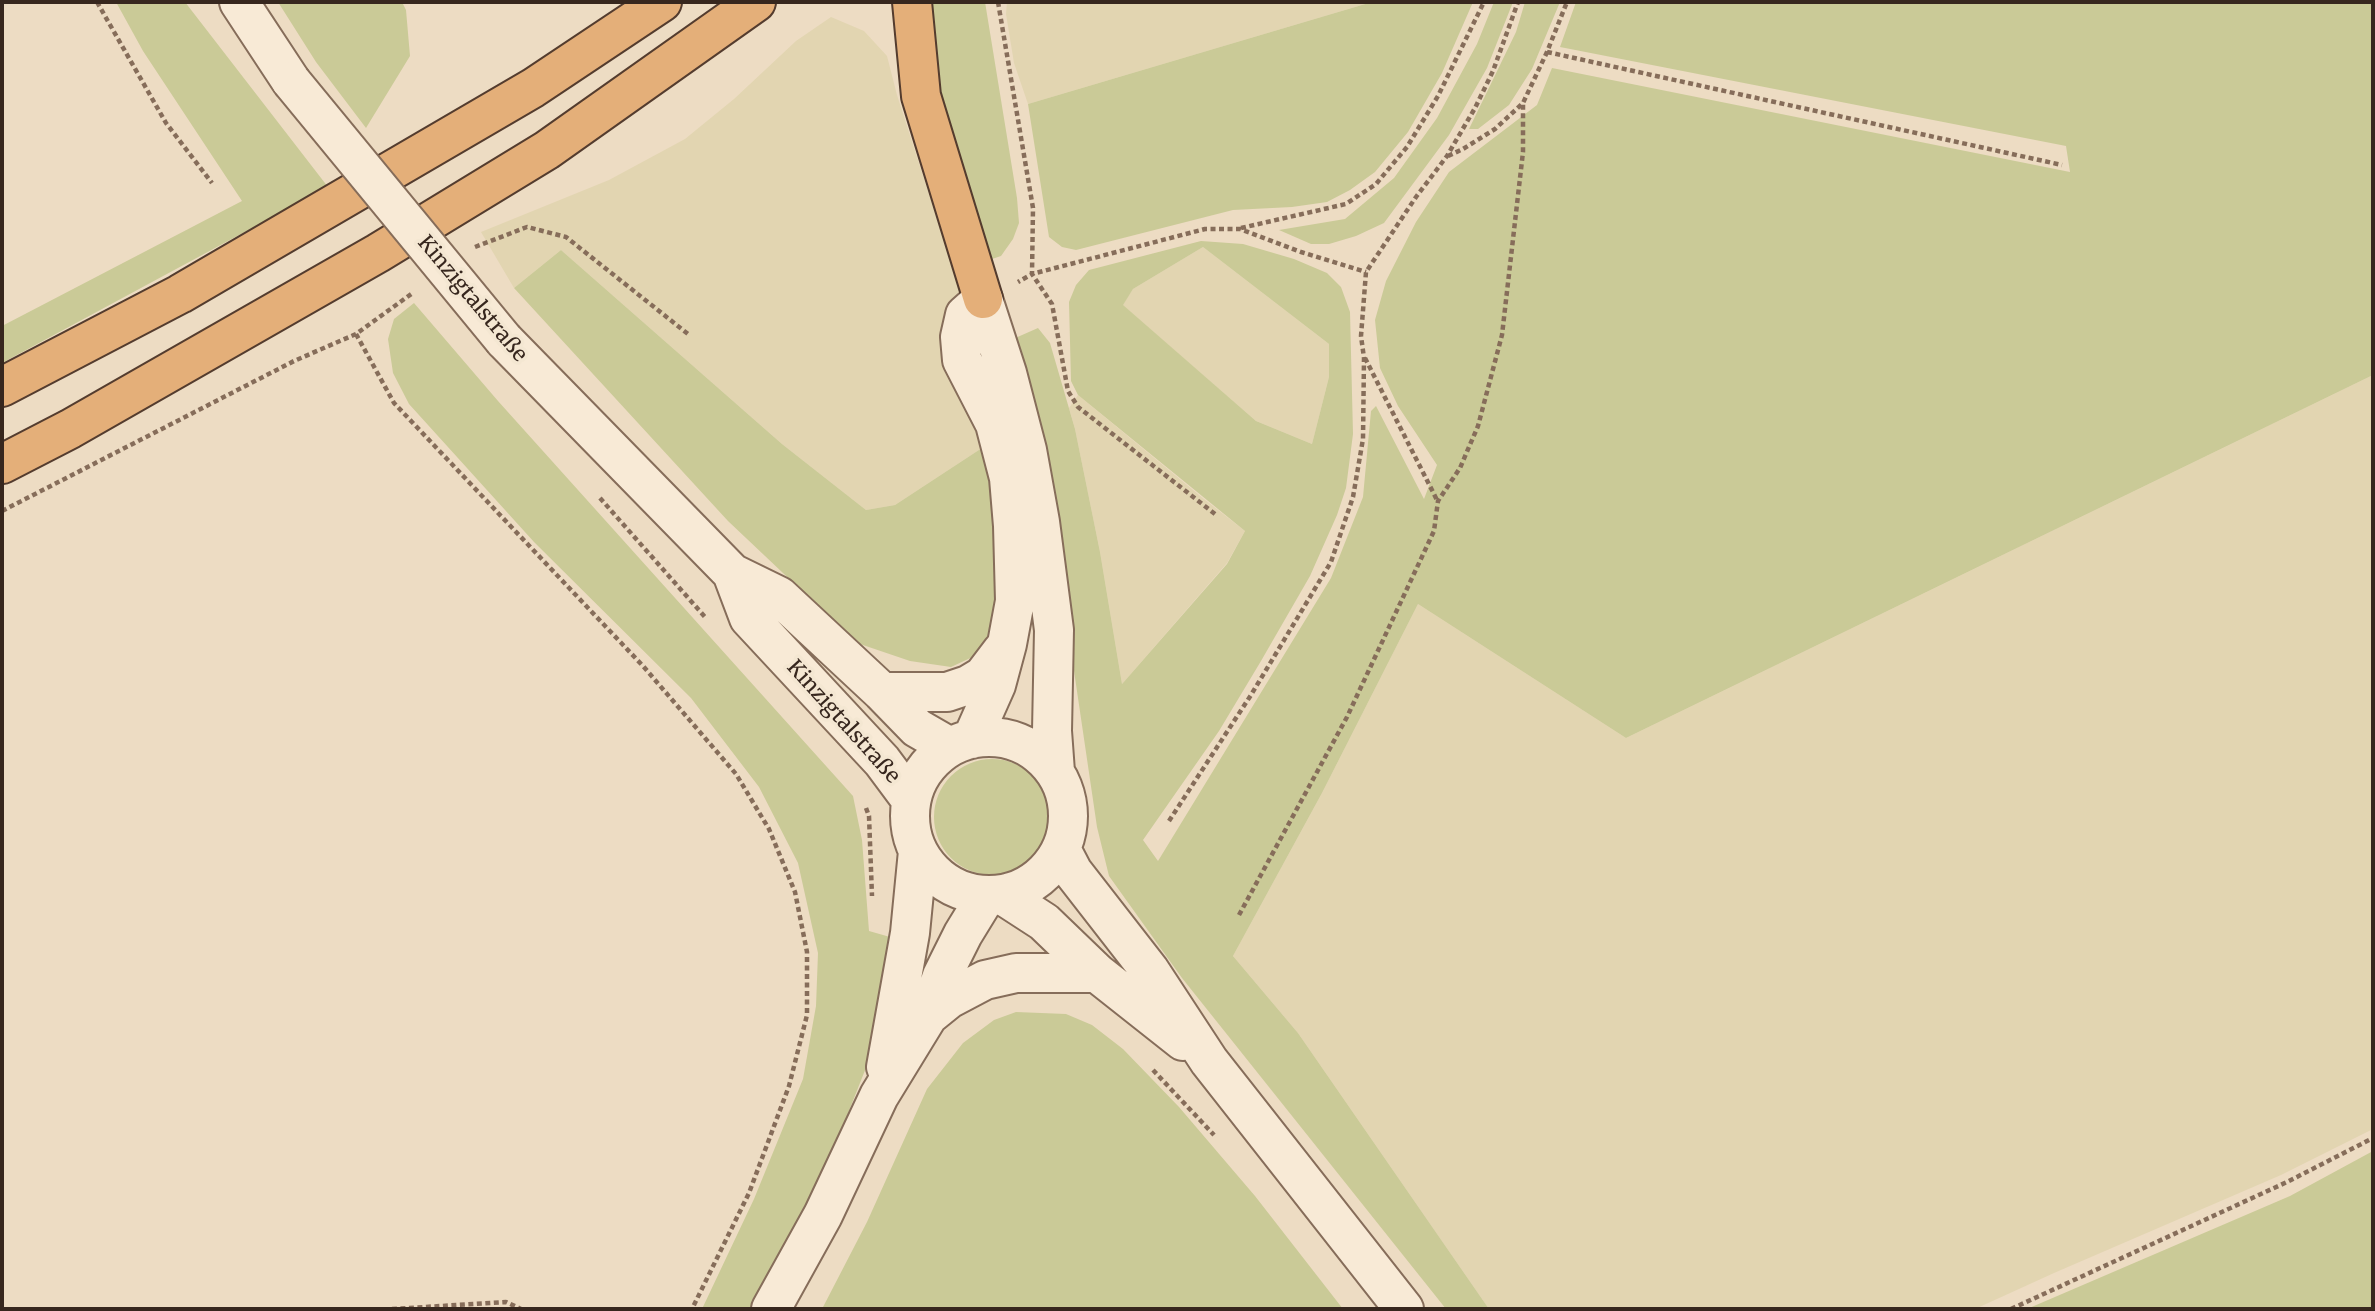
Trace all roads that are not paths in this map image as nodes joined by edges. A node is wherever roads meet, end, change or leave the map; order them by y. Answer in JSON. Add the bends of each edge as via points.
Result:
{"nodes":[{"id":1,"x":239,"y":2,"type":"edge"},
{"id":2,"x":662,"y":2,"type":"edge"},
{"id":3,"x":756,"y":2,"type":"edge"},
{"id":4,"x":912,"y":2,"type":"edge"},
{"id":5,"x":983,"y":299,"type":"junction"},
{"id":6,"x":2,"y":387,"type":"edge"},
{"id":7,"x":2,"y":464,"type":"edge"},
{"id":8,"x":732,"y":573,"type":"junction"},
{"id":9,"x":1007,"y":644,"type":"junction"},
{"id":10,"x":882,"y":692,"type":"junction"},
{"id":11,"x":961,"y":743,"type":"junction"},
{"id":12,"x":1055,"y":772,"type":"junction"},
{"id":13,"x":911,"y":800,"type":"junction"},
{"id":14,"x":1061,"y":849,"type":"junction"},
{"id":15,"x":918,"y":851,"type":"junction"},
{"id":16,"x":1000,"y":894,"type":"junction"},
{"id":17,"x":1097,"y":973,"type":"junction"},
{"id":18,"x":928,"y":1016,"type":"junction"},
{"id":19,"x":1209,"y":1061,"type":"junction"},
{"id":20,"x":879,"y":1096,"type":"junction"},
{"id":21,"x":771,"y":1309,"type":"edge"},
{"id":22,"x":1404,"y":1309,"type":"edge"}],
"edges":[{"from":1,"to":8,"type":"street","name":"Kinzigtalstraße","bridge":true,"via":[[291,81],[504,340]]},
{"from":2,"to":6,"type":"highway","via":[[474,123],[180,294]]},
{"from":3,"to":7,"type":"highway","via":[[547,150],[366,260]]},
{"from":4,"to":5,"type":"highway","via":[[921,96]]},
{"from":5,"to":9,"type":"street","via":[[965,315],[961,360],[995,424],[1009,478],[1015,601]]},
{"from":5,"to":12,"type":"street","via":[[1024,437],[1040,522],[1054,630]]},
{"from":8,"to":10,"type":"street","name":"Kinzigtalstraße","via":[[779,596]]},
{"from":8,"to":13,"type":"street","name":"Kinzigtalstraße","via":[[749,618],[882,761]]},
{"from":9,"to":10,"type":"street","via":[[983,676],[968,685],[947,692]]},
{"from":9,"to":11,"type":"street","via":[[996,685]]},
{"from":10,"to":11,"type":"street","name":"Kinzigtalstraße","via":[[917,728]]},
{"from":11,"to":12,"type":"street","via":[[996,737],[1019,742]]},
{"from":11,"to":13,"type":"street","via":[[932,761]]},
{"from":12,"to":14,"type":"street","via":[[1068,810]]},
{"from":13,"to":15,"type":"street","via":[[909,817]]},
{"from":14,"to":16,"type":"street","via":[[1049,869],[1031,883]]},
{"from":14,"to":19,"type":"street"},
{"from":15,"to":16,"type":"street","via":[[947,884],[968,893]]},
{"from":15,"to":20,"type":"street","via":[[910,933]]},
{"from":16,"to":17,"type":"street","via":[[1044,922]]},
{"from":16,"to":18,"type":"street","via":[[982,903],[963,934]]},
{"from":17,"to":18,"type":"street","via":[[1016,973],[985,980],[948,999]]},
{"from":17,"to":19,"type":"street"},
{"from":18,"to":20,"type":"street"},
{"from":19,"to":22,"type":"street"},
{"from":20,"to":21,"type":"street"}]}
